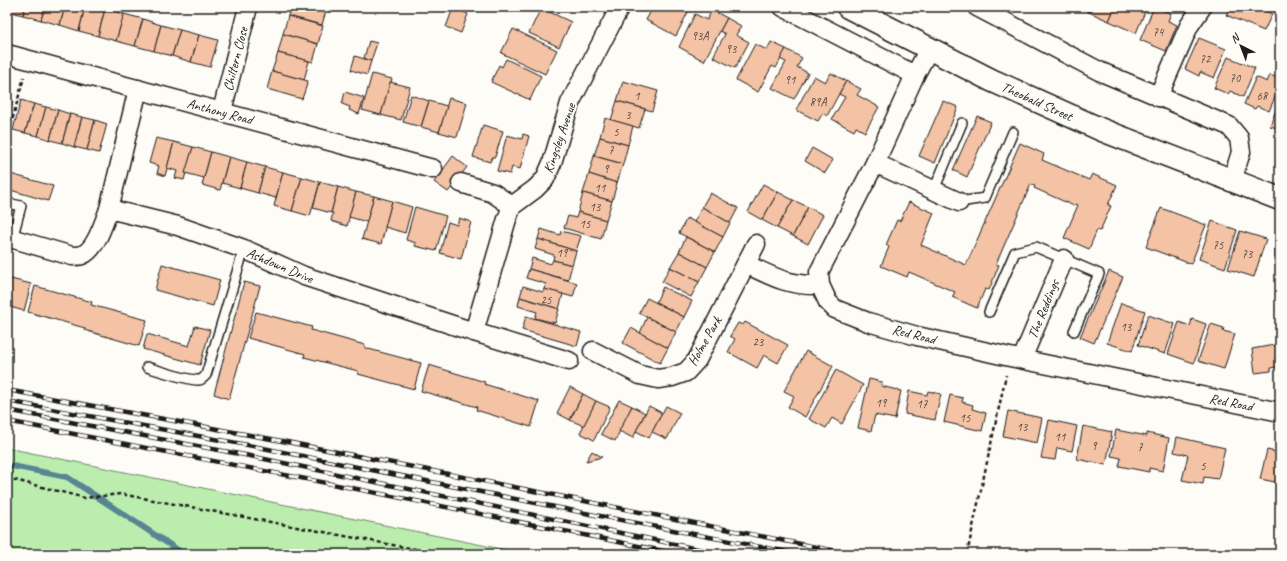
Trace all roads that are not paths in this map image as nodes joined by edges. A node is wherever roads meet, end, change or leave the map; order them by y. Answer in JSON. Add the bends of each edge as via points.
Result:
{"nodes":[{"id":1,"x":248,"y":7,"type":"edge"},
{"id":2,"x":620,"y":7,"type":"edge"},
{"id":3,"x":783,"y":7,"type":"edge"},
{"id":4,"x":848,"y":7,"type":"edge"},
{"id":5,"x":977,"y":7,"type":"edge"},
{"id":6,"x":1202,"y":7,"type":"edge"},
{"id":7,"x":929,"y":49,"type":"junction"},
{"id":8,"x":7,"y":54,"type":"edge"},
{"id":9,"x":915,"y":75,"type":"junction"},
{"id":10,"x":138,"y":89,"type":"junction"},
{"id":11,"x":1158,"y":97,"type":"junction"},
{"id":12,"x":222,"y":111,"type":"junction"},
{"id":13,"x":962,"y":123,"type":"dead end"},
{"id":14,"x":1014,"y":132,"type":"dead end"},
{"id":15,"x":875,"y":163,"type":"junction"},
{"id":16,"x":433,"y":170,"type":"dead end"},
{"id":17,"x":1232,"y":181,"type":"junction"},
{"id":18,"x":461,"y":182,"type":"dead end"},
{"id":19,"x":934,"y":190,"type":"junction"},
{"id":20,"x":1280,"y":199,"type":"edge"},
{"id":21,"x":959,"y":202,"type":"joint"},
{"id":22,"x":7,"y":203,"type":"edge"},
{"id":23,"x":512,"y":206,"type":"junction"},
{"id":24,"x":109,"y":209,"type":"junction"},
{"id":25,"x":10,"y":238,"type":"edge"},
{"id":26,"x":756,"y":244,"type":"dead end"},
{"id":27,"x":244,"y":249,"type":"junction"},
{"id":28,"x":1064,"y":259,"type":"junction"},
{"id":29,"x":746,"y":264,"type":"junction"},
{"id":30,"x":820,"y":286,"type":"junction"},
{"id":31,"x":989,"y":312,"type":"dead end"},
{"id":32,"x":1074,"y":331,"type":"dead end"},
{"id":33,"x":474,"y":332,"type":"junction"},
{"id":34,"x":593,"y":351,"type":"dead end"},
{"id":35,"x":1022,"y":359,"type":"junction"},
{"id":36,"x":569,"y":361,"type":"dead end"},
{"id":37,"x":147,"y":367,"type":"dead end"},
{"id":38,"x":1280,"y":412,"type":"edge"}],
"edges":[{"from":1,"to":12,"type":"street","name":"Chiltern Close"},
{"from":2,"to":23,"type":"street","name":"Kingsley Avenue","via":[[570,103],[545,179]]},
{"from":3,"to":9,"type":"street"},
{"from":4,"to":7,"type":"street","name":"Theobald Street"},
{"from":5,"to":11,"type":"street","via":[[1099,70]]},
{"from":6,"to":11,"type":"street","via":[[1189,26]]},
{"from":7,"to":9,"type":"street"},
{"from":7,"to":17,"type":"street","name":"Theobald Street","via":[[1102,130]]},
{"from":8,"to":10,"type":"street","name":"Anthony Road"},
{"from":9,"to":15,"type":"street"},
{"from":10,"to":12,"type":"street","name":"Anthony Road"},
{"from":10,"to":24,"type":"street"},
{"from":11,"to":17,"type":"street","via":[[1229,126],[1239,138],[1241,152]]},
{"from":12,"to":16,"type":"street","name":"Anthony Road"},
{"from":13,"to":19,"type":"lane"},
{"from":14,"to":21,"type":"lane","via":[[985,198]]},
{"from":15,"to":19,"type":"street"},
{"from":15,"to":30,"type":"street","via":[[822,264],[819,272]]},
{"from":17,"to":20,"type":"street","name":"Theobald Street"},
{"from":18,"to":23,"type":"street","via":[[493,193]]},
{"from":19,"to":21,"type":"street"},
{"from":22,"to":25,"type":"lane","via":[[21,206]]},
{"from":23,"to":33,"type":"street"},
{"from":24,"to":25,"type":"street","via":[[92,247],[82,255],[72,256]]},
{"from":24,"to":27,"type":"street","name":"Ashdown Drive","via":[[178,226]]},
{"from":26,"to":29,"type":"street","name":"Holme Park"},
{"from":27,"to":33,"type":"street","name":"Ashdown Drive","via":[[304,276]]},
{"from":27,"to":37,"type":"lane","via":[[204,378],[190,379]]},
{"from":28,"to":31,"type":"lane","via":[[1036,246],[1015,252]]},
{"from":28,"to":32,"type":"lane","via":[[1099,274]]},
{"from":28,"to":35,"type":"street","name":"The Reddings"},
{"from":29,"to":30,"type":"street","via":[[790,283]]},
{"from":29,"to":34,"type":"street","name":"Holme Park","via":[[697,360],[686,372],[658,379],[640,375]]},
{"from":30,"to":35,"type":"street","name":"Red Road","via":[[828,302],[835,309],[868,322],[917,336]]},
{"from":33,"to":36,"type":"street","name":"Ashdown Drive"},
{"from":35,"to":38,"type":"street","name":"Red Road"}]}
